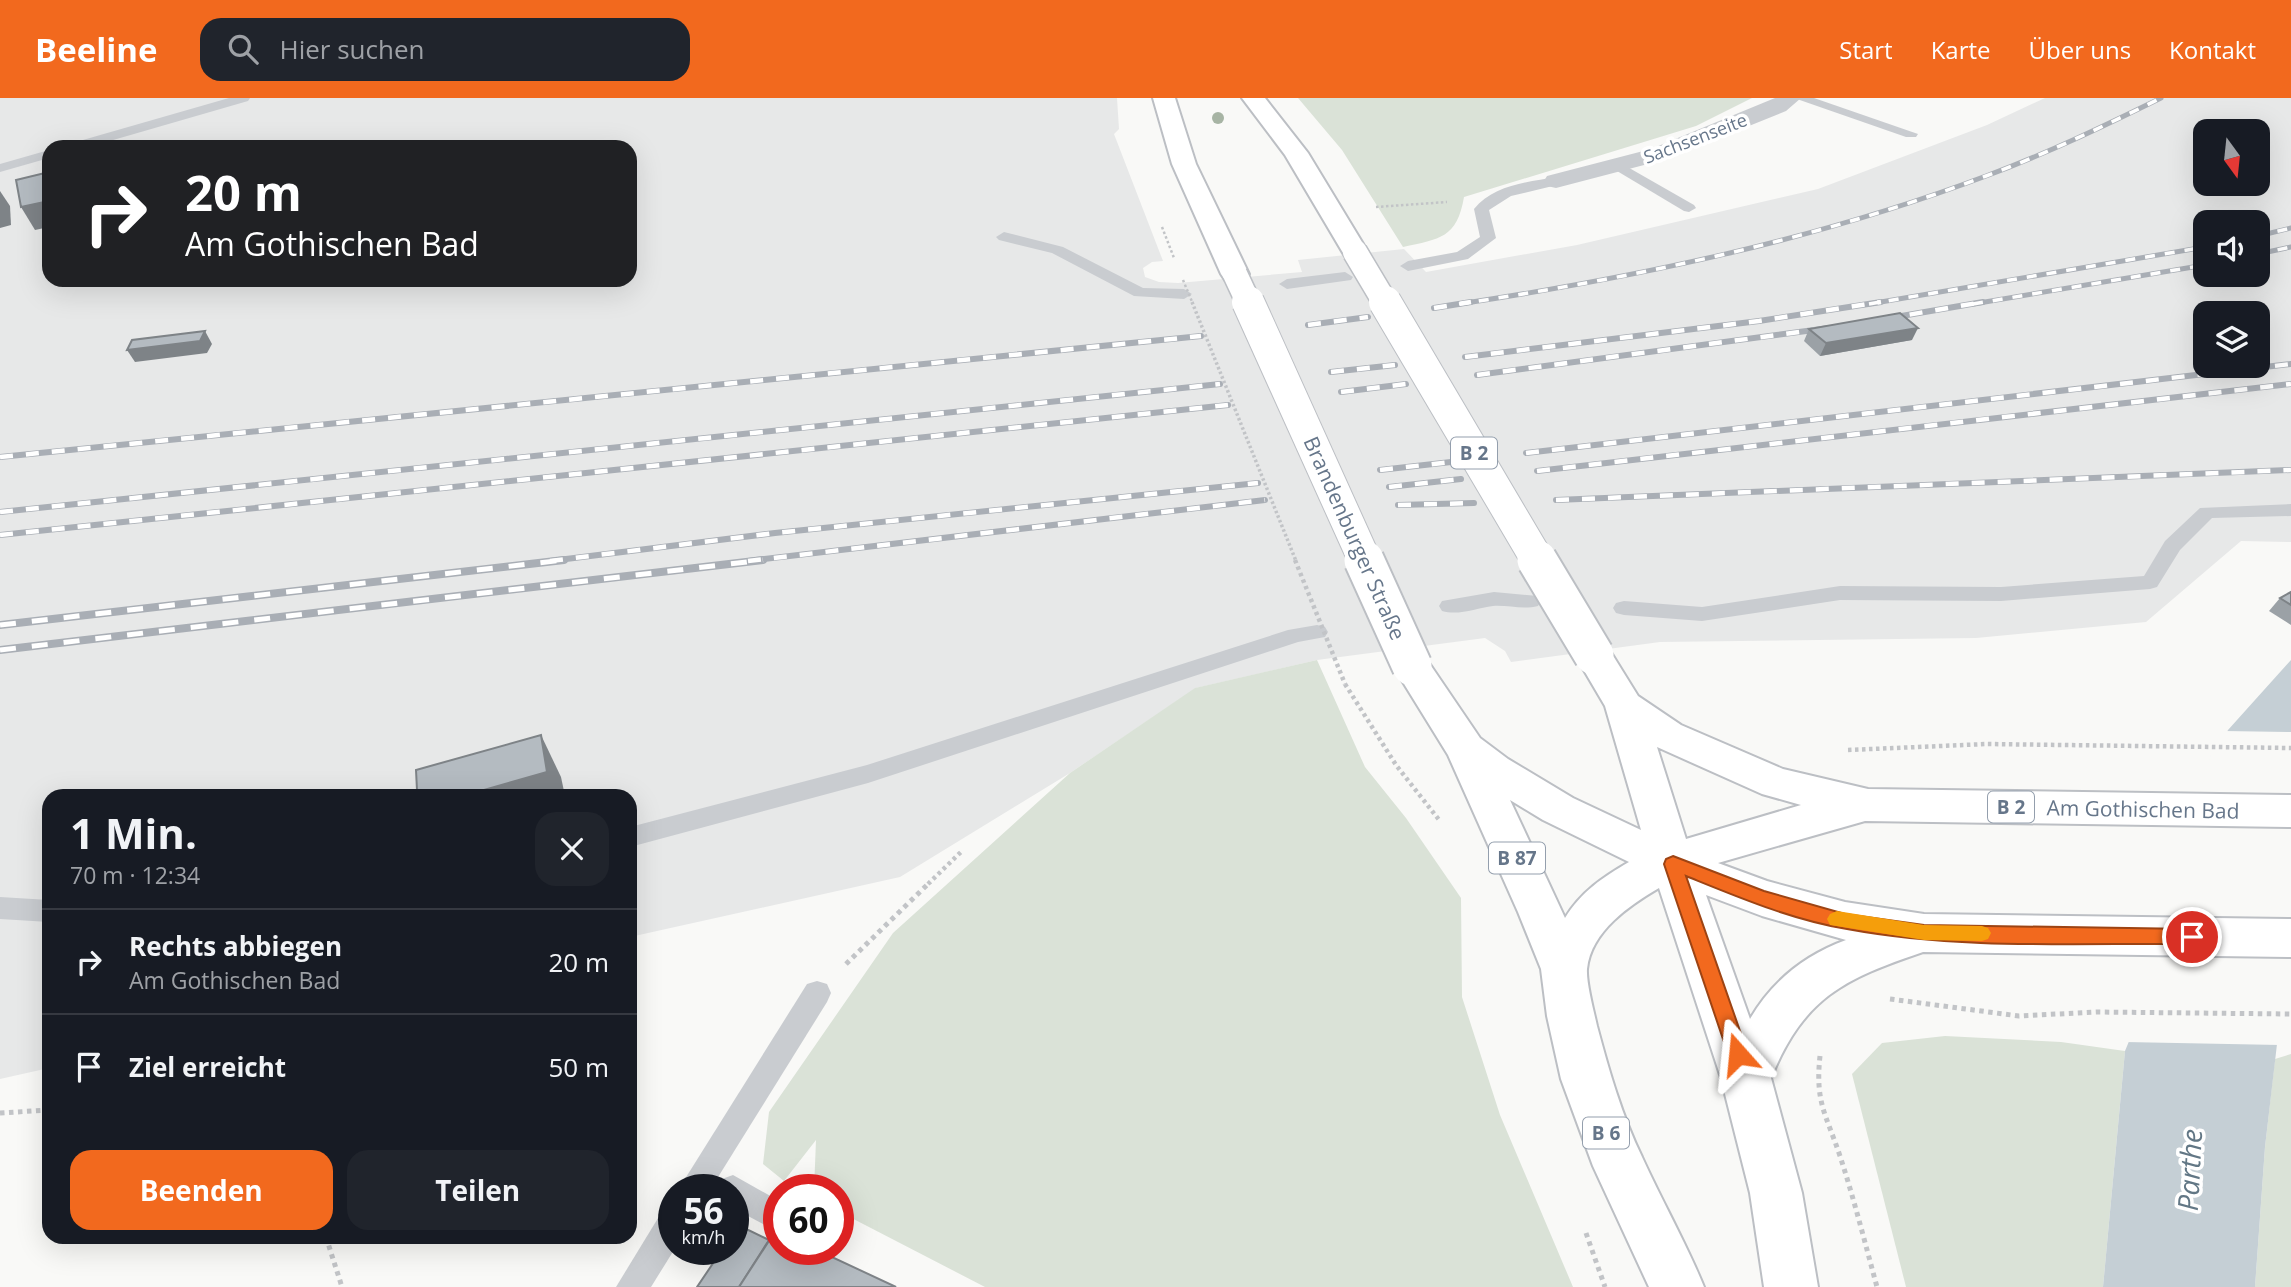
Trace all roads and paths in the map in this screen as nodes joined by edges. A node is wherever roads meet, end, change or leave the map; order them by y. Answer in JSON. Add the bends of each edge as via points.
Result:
{"nodes":[{"id":1,"x":243,"y":98,"type":"edge"},
{"id":2,"x":1164,"y":98,"type":"edge"},
{"id":3,"x":1253,"y":98,"type":"edge"},
{"id":4,"x":1790,"y":98,"type":"edge"},
{"id":5,"x":1801,"y":98,"type":"edge"},
{"id":6,"x":1911,"y":134,"type":"dead end"},
{"id":7,"x":98,"y":140,"type":"edge"},
{"id":8,"x":42,"y":156,"type":"edge"},
{"id":9,"x":1617,"y":165,"type":"junction"},
{"id":10,"x":0,"y":169,"type":"edge"},
{"id":11,"x":1556,"y":181,"type":"joint"},
{"id":12,"x":1451,"y":202,"type":"dead end"},
{"id":13,"x":1375,"y":207,"type":"dead end"},
{"id":14,"x":1689,"y":208,"type":"dead end"},
{"id":15,"x":1004,"y":237,"type":"dead end"},
{"id":16,"x":1350,"y":264,"type":"junction"},
{"id":17,"x":1408,"y":266,"type":"dead end"},
{"id":18,"x":1287,"y":284,"type":"dead end"},
{"id":19,"x":1184,"y":287,"type":"joint"},
{"id":20,"x":2291,"y":510,"type":"edge"},
{"id":21,"x":1530,"y":601,"type":"dead end"},
{"id":22,"x":1450,"y":606,"type":"dead end"},
{"id":23,"x":1624,"y":608,"type":"dead end"},
{"id":24,"x":1317,"y":632,"type":"dead end"},
{"id":25,"x":1624,"y":706,"type":"junction"},
{"id":26,"x":1925,"y":745,"type":"dead end"},
{"id":27,"x":2291,"y":748,"type":"edge"},
{"id":28,"x":1466,"y":749,"type":"junction"},
{"id":29,"x":1868,"y":805,"type":"junction"},
{"id":30,"x":2291,"y":811,"type":"edge"},
{"id":31,"x":1441,"y":822,"type":"dead end"},
{"id":32,"x":637,"y":835,"type":"edge"},
{"id":33,"x":964,"y":850,"type":"dead end"},
{"id":34,"x":1673,"y":864,"type":"junction"},
{"id":35,"x":0,"y":908,"type":"edge"},
{"id":36,"x":42,"y":911,"type":"edge"},
{"id":37,"x":1924,"y":933,"type":"junction"},
{"id":38,"x":2291,"y":938,"type":"edge"},
{"id":39,"x":1564,"y":969,"type":"junction"},
{"id":40,"x":817,"y":993,"type":"joint"},
{"id":41,"x":2291,"y":1014,"type":"edge"},
{"id":42,"x":2019,"y":1016,"type":"dead end"},
{"id":43,"x":1746,"y":1078,"type":"junction"},
{"id":44,"x":42,"y":1110,"type":"edge"},
{"id":45,"x":0,"y":1113,"type":"edge"},
{"id":46,"x":1840,"y":1155,"type":"dead end"},
{"id":47,"x":703,"y":1174,"type":"edge"},
{"id":48,"x":749,"y":1200,"type":"edge"},
{"id":49,"x":762,"y":1209,"type":"dead end"},
{"id":50,"x":328,"y":1244,"type":"edge"},
{"id":51,"x":658,"y":1246,"type":"edge"},
{"id":52,"x":342,"y":1287,"type":"edge"},
{"id":53,"x":632,"y":1287,"type":"edge"},
{"id":54,"x":1677,"y":1287,"type":"edge"},
{"id":55,"x":1791,"y":1287,"type":"edge"},
{"id":56,"x":1877,"y":1287,"type":"edge"}],
"edges":[{"from":1,"to":7,"type":"lane"},
{"from":2,"to":28,"type":"main road","name":"Brandenburger Straße","bridge":true,"via":[[1184,162],[1412,666]]},
{"from":3,"to":16,"type":"main road","number":"B 2","via":[[1296,153]]},
{"from":4,"to":9,"type":"street","name":"Sachsenseite","via":[[1659,155]]},
{"from":5,"to":6,"type":"lane"},
{"from":8,"to":10,"type":"lane"},
{"from":9,"to":11,"type":"street","name":"Sachsenseite"},
{"from":9,"to":14,"type":"lane"},
{"from":11,"to":17,"type":"lane","via":[[1490,200],[1481,209],[1488,238],[1462,256]]},
{"from":12,"to":13,"type":"path"},
{"from":15,"to":19,"type":"lane","via":[[1057,250],[1140,293]]},
{"from":16,"to":18,"type":"lane"},
{"from":16,"to":25,"type":"main road","number":"B 2","bridge":true},
{"from":19,"to":31,"type":"path","bridge":true,"via":[[1345,684],[1396,765]]},
{"from":20,"to":23,"type":"lane","via":[[2207,512],[2172,546],[2150,582],[2001,594],[1840,593],[1702,614]]},
{"from":21,"to":22,"type":"lane","via":[[1494,599]]},
{"from":24,"to":32,"type":"lane","via":[[868,774]]},
{"from":25,"to":29,"type":"main road","name":"Am Gothischen Bad","number":"B 2","via":[[1667,735],[1736,767],[1776,783]]},
{"from":25,"to":34,"type":"main road"},
{"from":26,"to":27,"type":"path"},
{"from":28,"to":34,"type":"main road","via":[[1558,810]]},
{"from":28,"to":39,"type":"main road","name":"Brandenburger Straße","number":"B 87"},
{"from":29,"to":30,"type":"main road","name":"Am Gothischen Bad","number":"B 2"},
{"from":29,"to":34,"type":"main road","name":"Am Gothischen Bad","via":[[1736,839]]},
{"from":33,"to":40,"type":"path"},
{"from":34,"to":37,"type":"main road","via":[[1762,898],[1845,921]]},
{"from":34,"to":39,"type":"main road","via":[[1631,882],[1600,905],[1581,927]]},
{"from":34,"to":43,"type":"main road"},
{"from":35,"to":36,"type":"lane"},
{"from":37,"to":38,"type":"main road"},
{"from":37,"to":43,"type":"main road","via":[[1835,965],[1801,988],[1760,1040]]},
{"from":39,"to":54,"type":"main road","name":"Brandenburger Straße","number":"B 6","via":[[1586,1079],[1619,1166]]},
{"from":40,"to":47,"type":"lane"},
{"from":41,"to":42,"type":"path"},
{"from":43,"to":55,"type":"main road","via":[[1776,1193]]},
{"from":44,"to":45,"type":"path"},
{"from":46,"to":56,"type":"path"},
{"from":48,"to":49,"type":"lane"},
{"from":50,"to":52,"type":"path"},
{"from":51,"to":53,"type":"lane"}]}
